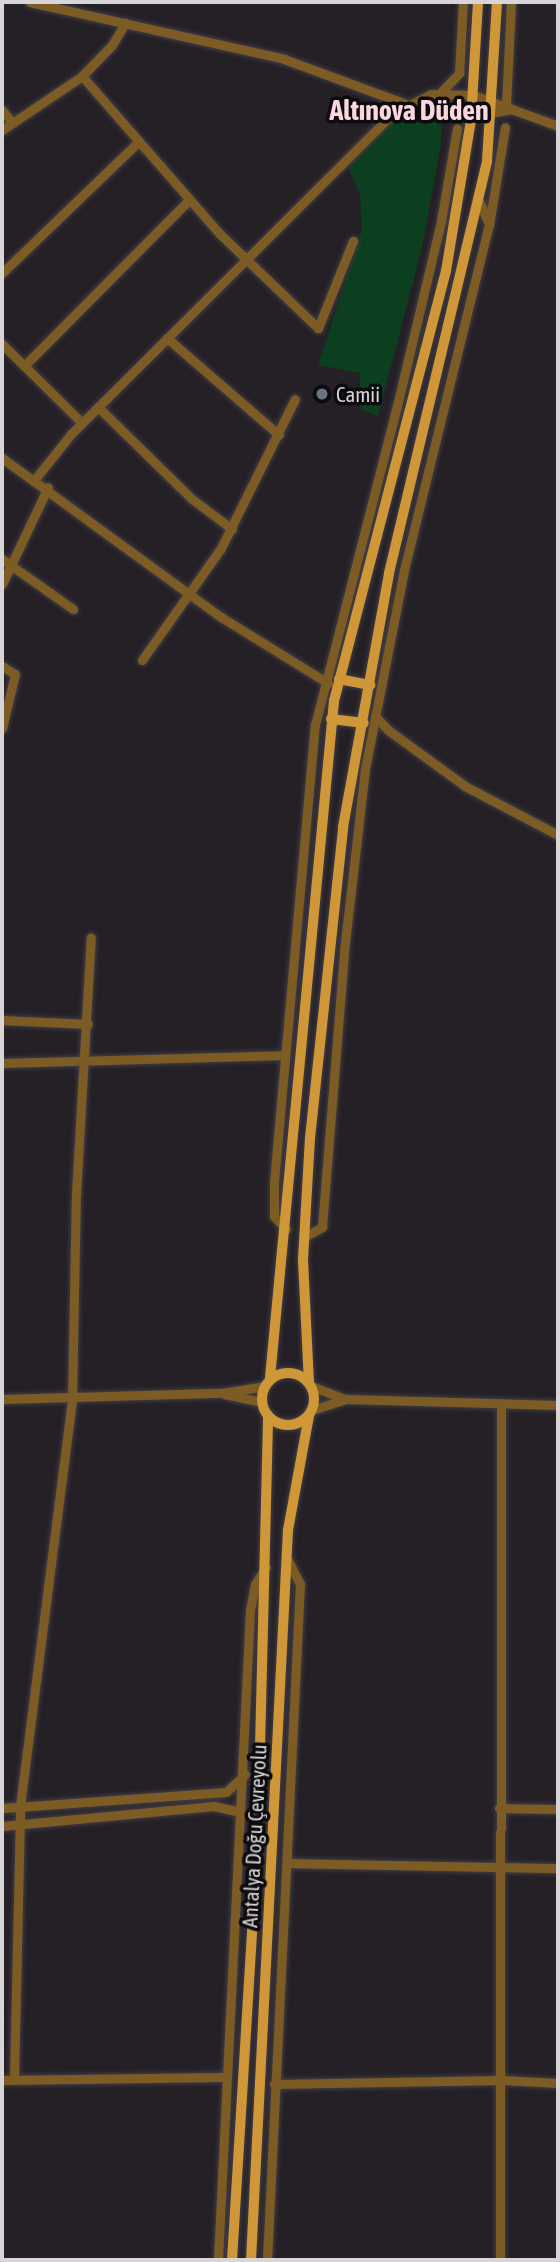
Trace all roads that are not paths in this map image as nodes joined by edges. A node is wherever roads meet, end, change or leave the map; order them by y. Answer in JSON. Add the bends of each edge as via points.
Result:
{"nodes":[{"id":1,"x":30,"y":2,"type":"edge"},
{"id":2,"x":463,"y":2,"type":"edge"},
{"id":3,"x":478,"y":2,"type":"edge"},
{"id":4,"x":497,"y":2,"type":"edge"},
{"id":5,"x":511,"y":2,"type":"edge"},
{"id":6,"x":125,"y":23,"type":"junction"},
{"id":7,"x":82,"y":76,"type":"junction"},
{"id":8,"x":440,"y":93,"type":"junction"},
{"id":9,"x":472,"y":95,"type":"junction"},
{"id":10,"x":425,"y":101,"type":"junction"},
{"id":11,"x":411,"y":106,"type":"junction"},
{"id":12,"x":490,"y":107,"type":"junction"},
{"id":13,"x":510,"y":107,"type":"junction"},
{"id":14,"x":472,"y":109,"type":"junction"},
{"id":15,"x":2,"y":110,"type":"edge"},
{"id":16,"x":11,"y":121,"type":"junction"},
{"id":17,"x":558,"y":126,"type":"edge"},
{"id":18,"x":505,"y":127,"type":"dead end"},
{"id":19,"x":457,"y":128,"type":"dead end"},
{"id":20,"x":2,"y":130,"type":"edge"},
{"id":21,"x":139,"y":141,"type":"junction"},
{"id":22,"x":189,"y":200,"type":"junction"},
{"id":23,"x":479,"y":201,"type":"junction"},
{"id":24,"x":459,"y":205,"type":"junction"},
{"id":25,"x":441,"y":221,"type":"junction"},
{"id":26,"x":489,"y":225,"type":"junction"},
{"id":27,"x":353,"y":241,"type":"dead end"},
{"id":28,"x":245,"y":260,"type":"junction"},
{"id":29,"x":2,"y":273,"type":"edge"},
{"id":30,"x":167,"y":338,"type":"junction"},
{"id":31,"x":2,"y":344,"type":"edge"},
{"id":32,"x":24,"y":366,"type":"junction"},
{"id":33,"x":295,"y":400,"type":"dead end"},
{"id":34,"x":98,"y":407,"type":"junction"},
{"id":35,"x":82,"y":423,"type":"junction"},
{"id":36,"x":279,"y":435,"type":"junction"},
{"id":37,"x":2,"y":458,"type":"edge"},
{"id":38,"x":35,"y":480,"type":"junction"},
{"id":39,"x":48,"y":487,"type":"junction"},
{"id":40,"x":232,"y":529,"type":"junction"},
{"id":41,"x":6,"y":562,"type":"edge"},
{"id":42,"x":2,"y":584,"type":"edge"},
{"id":43,"x":190,"y":593,"type":"junction"},
{"id":44,"x":73,"y":610,"type":"dead end"},
{"id":45,"x":142,"y":660,"type":"dead end"},
{"id":46,"x":2,"y":666,"type":"edge"},
{"id":47,"x":325,"y":682,"type":"junction"},
{"id":48,"x":338,"y":683,"type":"junction"},
{"id":49,"x":370,"y":685,"type":"junction"},
{"id":50,"x":367,"y":707,"type":"junction"},
{"id":51,"x":376,"y":716,"type":"junction"},
{"id":52,"x":331,"y":719,"type":"junction"},
{"id":53,"x":364,"y":723,"type":"junction"},
{"id":54,"x":2,"y":728,"type":"edge"},
{"id":55,"x":558,"y":835,"type":"edge"},
{"id":56,"x":92,"y":937,"type":"dead end"},
{"id":57,"x":2,"y":1020,"type":"edge"},
{"id":58,"x":88,"y":1024,"type":"junction"},
{"id":59,"x":285,"y":1055,"type":"junction"},
{"id":60,"x":86,"y":1062,"type":"junction"},
{"id":61,"x":2,"y":1063,"type":"edge"},
{"id":62,"x":287,"y":1230,"type":"junction"},
{"id":63,"x":304,"y":1237,"type":"junction"},
{"id":64,"x":268,"y":1382,"type":"junction"},
{"id":65,"x":310,"y":1384,"type":"junction"},
{"id":66,"x":222,"y":1393,"type":"junction"},
{"id":67,"x":2,"y":1399,"type":"edge"},
{"id":68,"x":72,"y":1399,"type":"junction"},
{"id":69,"x":345,"y":1399,"type":"junction"},
{"id":70,"x":262,"y":1402,"type":"junction"},
{"id":71,"x":501,"y":1405,"type":"junction"},
{"id":72,"x":558,"y":1405,"type":"edge"},
{"id":73,"x":310,"y":1413,"type":"junction"},
{"id":74,"x":268,"y":1415,"type":"junction"},
{"id":75,"x":286,"y":1558,"type":"junction"},
{"id":76,"x":267,"y":1566,"type":"junction"},
{"id":77,"x":245,"y":1774,"type":"junction"},
{"id":78,"x":20,"y":1806,"type":"junction"},
{"id":79,"x":2,"y":1808,"type":"edge"},
{"id":80,"x":499,"y":1808,"type":"junction"},
{"id":81,"x":558,"y":1810,"type":"edge"},
{"id":82,"x":244,"y":1813,"type":"junction"},
{"id":83,"x":20,"y":1824,"type":"junction"},
{"id":84,"x":2,"y":1826,"type":"edge"},
{"id":85,"x":287,"y":1863,"type":"junction"},
{"id":86,"x":499,"y":1866,"type":"junction"},
{"id":87,"x":558,"y":1868,"type":"edge"},
{"id":88,"x":223,"y":2077,"type":"junction"},
{"id":89,"x":14,"y":2079,"type":"junction"},
{"id":90,"x":2,"y":2080,"type":"edge"},
{"id":91,"x":502,"y":2080,"type":"junction"},
{"id":92,"x":558,"y":2083,"type":"edge"},
{"id":93,"x":274,"y":2084,"type":"junction"},
{"id":94,"x":218,"y":2260,"type":"edge"},
{"id":95,"x":232,"y":2260,"type":"edge"},
{"id":96,"x":251,"y":2260,"type":"edge"},
{"id":97,"x":267,"y":2260,"type":"edge"},
{"id":98,"x":500,"y":2260,"type":"edge"}],
"edges":[{"from":1,"to":6,"type":"street"},
{"from":2,"to":8,"type":"street","via":[[459,73]]},
{"from":3,"to":9,"type":"main road"},
{"from":4,"to":12,"type":"main road"},
{"from":5,"to":13,"type":"street"},
{"from":6,"to":7,"type":"street","via":[[112,46]]},
{"from":6,"to":11,"type":"street","via":[[284,59]]},
{"from":7,"to":16,"type":"street"},
{"from":7,"to":21,"type":"street"},
{"from":8,"to":9,"type":"street"},
{"from":8,"to":10,"type":"street"},
{"from":9,"to":12,"type":"street"},
{"from":9,"to":14,"type":"main road"},
{"from":10,"to":11,"type":"street"},
{"from":10,"to":14,"type":"street"},
{"from":11,"to":28,"type":"street","via":[[392,114]]},
{"from":12,"to":13,"type":"street"},
{"from":12,"to":14,"type":"street"},
{"from":12,"to":23,"type":"main road"},
{"from":13,"to":17,"type":"street"},
{"from":14,"to":24,"type":"main road"},
{"from":15,"to":16,"type":"street"},
{"from":16,"to":20,"type":"street"},
{"from":18,"to":26,"type":"street"},
{"from":19,"to":25,"type":"street"},
{"from":21,"to":22,"type":"street"},
{"from":21,"to":29,"type":"street"},
{"from":22,"to":28,"type":"street"},
{"from":22,"to":32,"type":"street"},
{"from":23,"to":26,"type":"street"},
{"from":23,"to":49,"type":"main road","via":[[389,573]]},
{"from":24,"to":25,"type":"street"},
{"from":24,"to":48,"type":"main road","via":[[396,472]]},
{"from":25,"to":47,"type":"street"},
{"from":26,"to":51,"type":"street","via":[[404,570]]},
{"from":27,"to":28,"type":"street","via":[[318,328]]},
{"from":28,"to":30,"type":"street"},
{"from":30,"to":34,"type":"street"},
{"from":30,"to":36,"type":"street"},
{"from":31,"to":32,"type":"street"},
{"from":32,"to":35,"type":"street"},
{"from":33,"to":36,"type":"street"},
{"from":34,"to":35,"type":"street"},
{"from":34,"to":40,"type":"street","via":[[192,499]]},
{"from":35,"to":38,"type":"street"},
{"from":36,"to":40,"type":"street"},
{"from":37,"to":38,"type":"street"},
{"from":38,"to":39,"type":"street"},
{"from":39,"to":41,"type":"street"},
{"from":39,"to":43,"type":"street"},
{"from":40,"to":43,"type":"street"},
{"from":41,"to":42,"type":"street"},
{"from":41,"to":44,"type":"street"},
{"from":43,"to":45,"type":"street"},
{"from":43,"to":47,"type":"street"},
{"from":46,"to":54,"type":"street","via":[[15,674]]},
{"from":47,"to":48,"type":"street"},
{"from":47,"to":59,"type":"street","via":[[315,725]]},
{"from":48,"to":49,"type":"main road"},
{"from":48,"to":52,"type":"main road"},
{"from":49,"to":50,"type":"main road"},
{"from":50,"to":51,"type":"street"},
{"from":50,"to":53,"type":"main road"},
{"from":51,"to":55,"type":"street","via":[[388,730],[465,786]]},
{"from":51,"to":63,"type":"street","via":[[352,870],[323,1227]]},
{"from":52,"to":53,"type":"main road"},
{"from":52,"to":62,"type":"main road"},
{"from":53,"to":63,"type":"main road","via":[[331,923]]},
{"from":56,"to":58,"type":"street"},
{"from":57,"to":58,"type":"street"},
{"from":58,"to":60,"type":"street"},
{"from":59,"to":60,"type":"street"},
{"from":59,"to":62,"type":"street","via":[[274,1216]]},
{"from":60,"to":61,"type":"street"},
{"from":60,"to":68,"type":"street","via":[[76,1194]]},
{"from":62,"to":64,"type":"main road"},
{"from":63,"to":65,"type":"main road"},
{"from":64,"to":65,"type":"main road","via":[[295,1374]]},
{"from":64,"to":66,"type":"street"},
{"from":64,"to":70,"type":"main road"},
{"from":65,"to":69,"type":"street"},
{"from":65,"to":73,"type":"main road"},
{"from":66,"to":68,"type":"street"},
{"from":66,"to":70,"type":"street"},
{"from":67,"to":68,"type":"street"},
{"from":68,"to":78,"type":"street"},
{"from":69,"to":71,"type":"street"},
{"from":69,"to":73,"type":"street"},
{"from":70,"to":74,"type":"main road"},
{"from":71,"to":72,"type":"street"},
{"from":71,"to":80,"type":"street"},
{"from":73,"to":74,"type":"main road","via":[[288,1425]]},
{"from":73,"to":75,"type":"main road","name":"Antalya Doğu Çevreyolu"},
{"from":74,"to":76,"type":"main road","name":"Antalya Doğu Çevreyolu"},
{"from":75,"to":85,"type":"street","via":[[300,1584]]},
{"from":75,"to":96,"type":"main road","name":"Antalya Doğu Çevreyolu"},
{"from":76,"to":77,"type":"street","via":[[255,1584],[250,1610]]},
{"from":76,"to":95,"type":"main road","name":"Antalya Doğu Çevreyolu","via":[[258,1830]]},
{"from":77,"to":78,"type":"street","via":[[226,1792]]},
{"from":77,"to":82,"type":"street"},
{"from":78,"to":79,"type":"street"},
{"from":78,"to":83,"type":"street"},
{"from":80,"to":81,"type":"street"},
{"from":80,"to":86,"type":"street"},
{"from":82,"to":83,"type":"street","via":[[214,1806]]},
{"from":82,"to":88,"type":"street"},
{"from":83,"to":84,"type":"street"},
{"from":83,"to":89,"type":"street"},
{"from":85,"to":86,"type":"street"},
{"from":85,"to":93,"type":"street"},
{"from":86,"to":87,"type":"street"},
{"from":86,"to":91,"type":"street"},
{"from":88,"to":89,"type":"street"},
{"from":88,"to":94,"type":"street"},
{"from":89,"to":90,"type":"street"},
{"from":91,"to":92,"type":"street"},
{"from":91,"to":93,"type":"street"},
{"from":91,"to":98,"type":"street"},
{"from":93,"to":97,"type":"street"}]}
